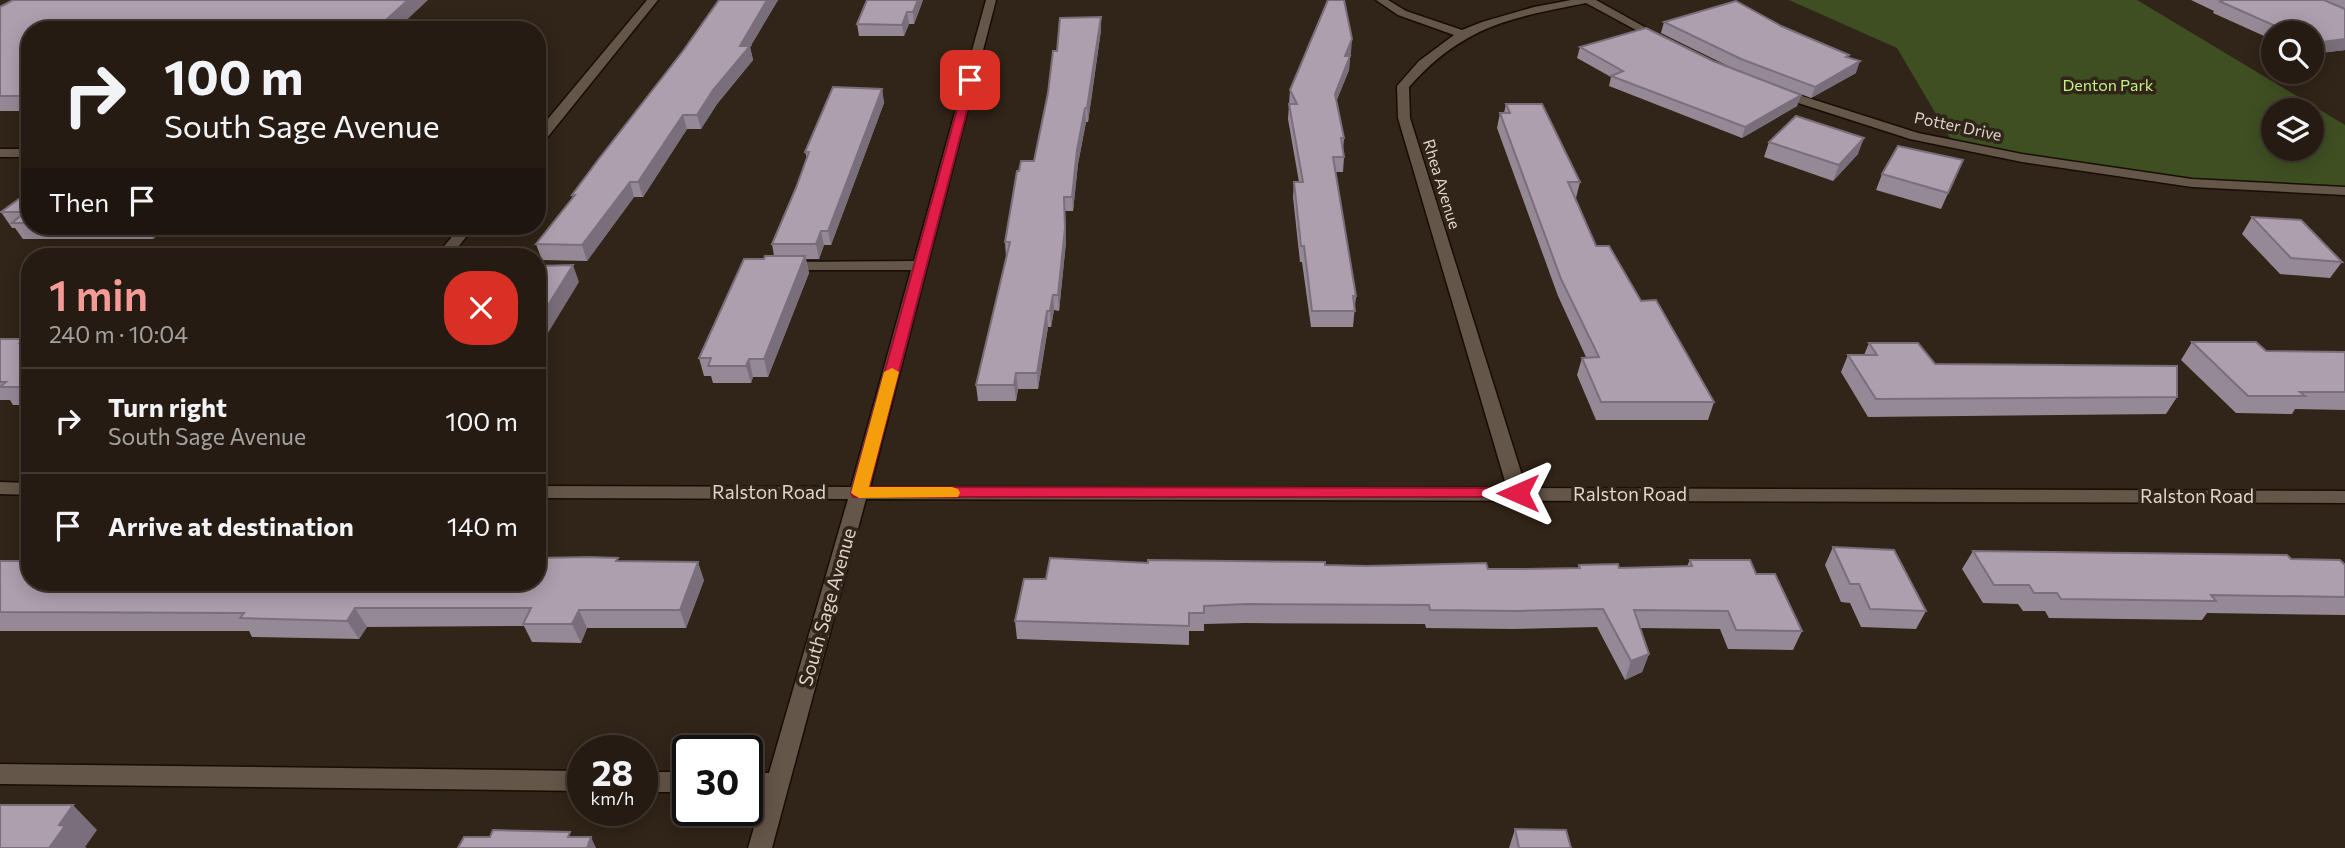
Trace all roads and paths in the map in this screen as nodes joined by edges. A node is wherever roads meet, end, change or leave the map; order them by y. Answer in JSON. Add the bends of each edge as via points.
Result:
{"nodes":[{"id":1,"x":653,"y":0,"type":"edge"},
{"id":2,"x":991,"y":0,"type":"edge"},
{"id":3,"x":1381,"y":0,"type":"edge"},
{"id":4,"x":1588,"y":0,"type":"edge"},
{"id":5,"x":1462,"y":34,"type":"junction"},
{"id":6,"x":1669,"y":44,"type":"edge"},
{"id":7,"x":1766,"y":88,"type":"edge"},
{"id":8,"x":546,"y":130,"type":"edge"},
{"id":9,"x":0,"y":153,"type":"edge"},
{"id":10,"x":21,"y":153,"type":"edge"},
{"id":11,"x":2345,"y":191,"type":"edge"},
{"id":12,"x":920,"y":265,"type":"junction"},
{"id":13,"x":772,"y":266,"type":"edge"},
{"id":14,"x":0,"y":488,"type":"edge"},
{"id":15,"x":21,"y":489,"type":"edge"},
{"id":16,"x":546,"y":492,"type":"edge"},
{"id":17,"x":859,"y":493,"type":"junction"},
{"id":18,"x":1518,"y":493,"type":"junction"},
{"id":19,"x":2345,"y":497,"type":"edge"},
{"id":20,"x":0,"y":774,"type":"edge"},
{"id":21,"x":567,"y":781,"type":"edge"},
{"id":22,"x":763,"y":783,"type":"edge"},
{"id":23,"x":778,"y":783,"type":"junction"},
{"id":24,"x":760,"y":848,"type":"edge"}],
"edges":[{"from":1,"to":8,"type":"street"},
{"from":2,"to":12,"type":"street","name":"South Sage Avenue"},
{"from":3,"to":5,"type":"street","via":[[1402,13]]},
{"from":4,"to":5,"type":"street","name":"Rhea Avenue","via":[[1500,17]]},
{"from":4,"to":6,"type":"street"},
{"from":5,"to":18,"type":"street","name":"Rhea Avenue","via":[[1420,65],[1403,86],[1404,118]]},
{"from":7,"to":11,"type":"street","name":"Potter Drive","via":[[1915,136],[2022,158],[2192,183]]},
{"from":9,"to":10,"type":"street"},
{"from":12,"to":13,"type":"street"},
{"from":12,"to":17,"type":"street","name":"South Sage Avenue"},
{"from":14,"to":15,"type":"street"},
{"from":16,"to":17,"type":"street","name":"Ralston Road"},
{"from":17,"to":18,"type":"street","name":"Ralston Road"},
{"from":17,"to":23,"type":"street","name":"South Sage Avenue"},
{"from":18,"to":19,"type":"street","name":"Ralston Road"},
{"from":20,"to":21,"type":"street"},
{"from":22,"to":23,"type":"street"},
{"from":23,"to":24,"type":"street","name":"South Sage Avenue"}]}
